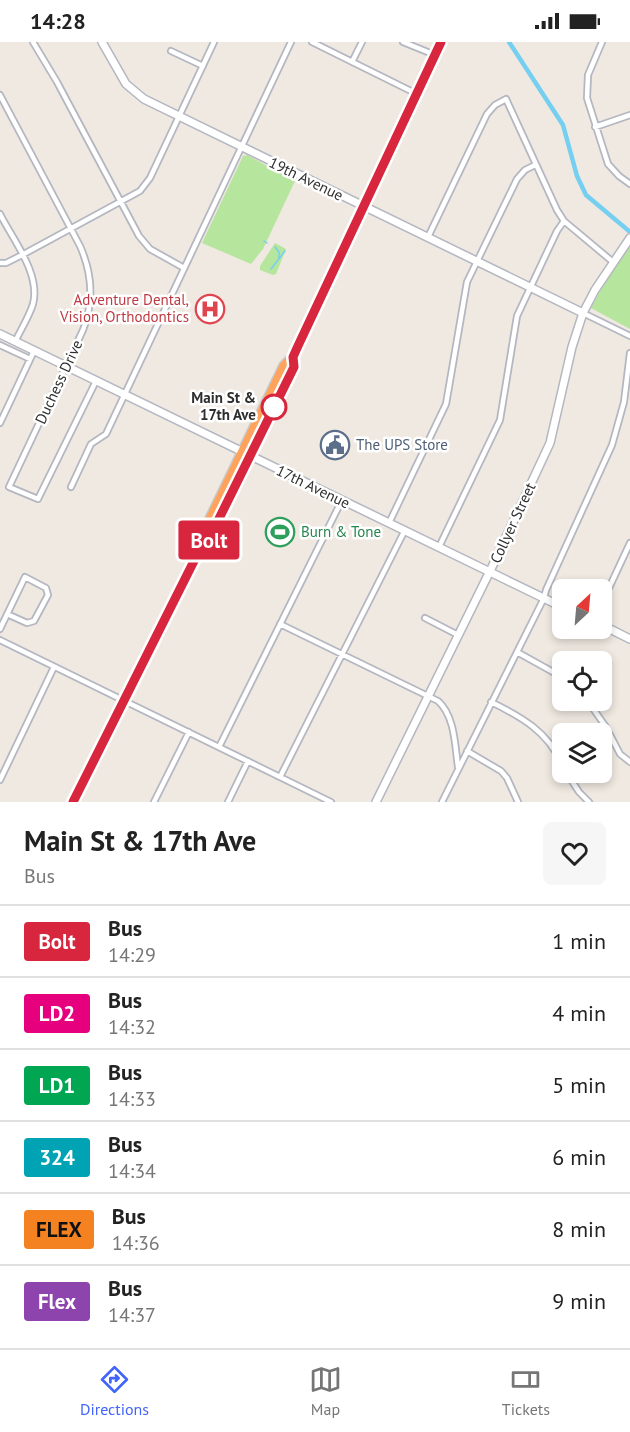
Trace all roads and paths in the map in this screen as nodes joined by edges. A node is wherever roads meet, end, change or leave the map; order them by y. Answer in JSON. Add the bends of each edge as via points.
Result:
{"nodes":[{"id":1,"x":33,"y":42,"type":"edge"},
{"id":2,"x":102,"y":42,"type":"edge"},
{"id":3,"x":214,"y":42,"type":"edge"},
{"id":4,"x":291,"y":42,"type":"edge"},
{"id":5,"x":312,"y":42,"type":"edge"},
{"id":6,"x":362,"y":42,"type":"edge"},
{"id":7,"x":403,"y":42,"type":"edge"},
{"id":8,"x":441,"y":42,"type":"edge"},
{"id":9,"x":602,"y":42,"type":"edge"},
{"id":10,"x":171,"y":51,"type":"dead end"},
{"id":11,"x":435,"y":55,"type":"junction"},
{"id":12,"x":352,"y":62,"type":"junction"},
{"id":13,"x":203,"y":66,"type":"junction"},
{"id":14,"x":417,"y":94,"type":"junction"},
{"id":15,"x":0,"y":95,"type":"edge"},
{"id":16,"x":630,"y":115,"type":"edge"},
{"id":17,"x":178,"y":117,"type":"junction"},
{"id":18,"x":596,"y":127,"type":"junction"},
{"id":19,"x":241,"y":147,"type":"junction"},
{"id":20,"x":535,"y":165,"type":"junction"},
{"id":21,"x":630,"y":184,"type":"edge"},
{"id":22,"x":121,"y":203,"type":"junction"},
{"id":23,"x":364,"y":207,"type":"junction"},
{"id":24,"x":0,"y":214,"type":"edge"},
{"id":25,"x":564,"y":221,"type":"junction"},
{"id":26,"x":72,"y":229,"type":"junction"},
{"id":27,"x":428,"y":238,"type":"junction"},
{"id":28,"x":630,"y":238,"type":"edge"},
{"id":29,"x":22,"y":255,"type":"junction"},
{"id":30,"x":477,"y":261,"type":"junction"},
{"id":31,"x":613,"y":262,"type":"junction"},
{"id":32,"x":0,"y":263,"type":"edge"},
{"id":33,"x":184,"y":268,"type":"junction"},
{"id":34,"x":530,"y":288,"type":"junction"},
{"id":35,"x":583,"y":313,"type":"junction"},
{"id":36,"x":2,"y":335,"type":"edge"},
{"id":37,"x":630,"y":336,"type":"edge"},
{"id":38,"x":15,"y":342,"type":"junction"},
{"id":39,"x":0,"y":345,"type":"edge"},
{"id":40,"x":34,"y":351,"type":"junction"},
{"id":41,"x":630,"y":353,"type":"edge"},
{"id":42,"x":30,"y":359,"type":"junction"},
{"id":43,"x":66,"y":366,"type":"junction"},
{"id":44,"x":96,"y":381,"type":"junction"},
{"id":45,"x":124,"y":395,"type":"junction"},
{"id":46,"x":0,"y":423,"type":"edge"},
{"id":47,"x":247,"y":454,"type":"junction"},
{"id":48,"x":71,"y":487,"type":"dead end"},
{"id":49,"x":342,"y":500,"type":"junction"},
{"id":50,"x":389,"y":523,"type":"junction"},
{"id":51,"x":405,"y":531,"type":"junction"},
{"id":52,"x":630,"y":543,"type":"edge"},
{"id":53,"x":439,"y":547,"type":"junction"},
{"id":54,"x":490,"y":572,"type":"junction"},
{"id":55,"x":612,"y":582,"type":"edge"},
{"id":56,"x":544,"y":598,"type":"junction"},
{"id":57,"x":552,"y":602,"type":"edge"},
{"id":58,"x":7,"y":614,"type":"junction"},
{"id":59,"x":425,"y":618,"type":"dead end"},
{"id":60,"x":280,"y":624,"type":"junction"},
{"id":61,"x":0,"y":629,"type":"edge"},
{"id":62,"x":612,"y":631,"type":"edge"},
{"id":63,"x":458,"y":635,"type":"junction"},
{"id":64,"x":630,"y":639,"type":"edge"},
{"id":65,"x":0,"y":640,"type":"edge"},
{"id":66,"x":517,"y":652,"type":"junction"},
{"id":67,"x":341,"y":654,"type":"junction"},
{"id":68,"x":54,"y":667,"type":"junction"},
{"id":69,"x":552,"y":671,"type":"edge"},
{"id":70,"x":428,"y":696,"type":"junction"},
{"id":71,"x":124,"y":700,"type":"junction"},
{"id":72,"x":491,"y":702,"type":"junction"},
{"id":73,"x":595,"y":711,"type":"edge"},
{"id":74,"x":189,"y":732,"type":"junction"},
{"id":75,"x":552,"y":746,"type":"edge"},
{"id":76,"x":219,"y":747,"type":"junction"},
{"id":77,"x":467,"y":752,"type":"junction"},
{"id":78,"x":248,"y":761,"type":"junction"},
{"id":79,"x":630,"y":762,"type":"edge"},
{"id":80,"x":458,"y":769,"type":"junction"},
{"id":81,"x":280,"y":777,"type":"junction"},
{"id":82,"x":0,"y":780,"type":"edge"},
{"id":83,"x":573,"y":783,"type":"edge"},
{"id":84,"x":73,"y":802,"type":"edge"},
{"id":85,"x":154,"y":802,"type":"edge"},
{"id":86,"x":228,"y":802,"type":"edge"},
{"id":87,"x":331,"y":802,"type":"edge"},
{"id":88,"x":376,"y":802,"type":"edge"},
{"id":89,"x":442,"y":802,"type":"edge"},
{"id":90,"x":518,"y":802,"type":"edge"},
{"id":91,"x":590,"y":802,"type":"edge"}],
"edges":[{"from":1,"to":22,"type":"street"},
{"from":2,"to":17,"type":"street","name":"19th Avenue","via":[[134,92]]},
{"from":3,"to":13,"type":"street"},
{"from":4,"to":19,"type":"street"},
{"from":5,"to":12,"type":"street"},
{"from":6,"to":12,"type":"street"},
{"from":7,"to":11,"type":"street"},
{"from":8,"to":11,"type":"highway"},
{"from":9,"to":18,"type":"street","via":[[591,65],[586,89]]},
{"from":10,"to":13,"type":"street"},
{"from":11,"to":14,"type":"highway"},
{"from":12,"to":14,"type":"street"},
{"from":13,"to":17,"type":"street"},
{"from":14,"to":23,"type":"highway"},
{"from":15,"to":26,"type":"street","name":"Duchess Drive"},
{"from":16,"to":18,"type":"street"},
{"from":17,"to":19,"type":"street","name":"19th Avenue"},
{"from":17,"to":22,"type":"street","via":[[146,185]]},
{"from":18,"to":21,"type":"street","via":[[608,164]]},
{"from":19,"to":23,"type":"street","name":"19th Avenue"},
{"from":19,"to":33,"type":"street"},
{"from":20,"to":25,"type":"street"},
{"from":20,"to":27,"type":"street","via":[[506,99],[495,105],[487,114]]},
{"from":20,"to":30,"type":"street","via":[[517,179]]},
{"from":22,"to":26,"type":"street"},
{"from":22,"to":33,"type":"street","via":[[143,242]]},
{"from":23,"to":27,"type":"street","name":"19th Avenue"},
{"from":23,"to":47,"type":"highway","via":[[293,357],[286,363]]},
{"from":24,"to":29,"type":"street"},
{"from":25,"to":31,"type":"street"},
{"from":25,"to":34,"type":"street"},
{"from":26,"to":29,"type":"street"},
{"from":26,"to":43,"type":"street","name":"Duchess Drive","via":[[88,267],[90,304]]},
{"from":27,"to":30,"type":"street","name":"19th Avenue"},
{"from":28,"to":31,"type":"street","name":"Collyer Street"},
{"from":29,"to":32,"type":"street"},
{"from":29,"to":38,"type":"street","via":[[35,292]]},
{"from":30,"to":34,"type":"street","name":"19th Avenue"},
{"from":30,"to":50,"type":"street","via":[[464,292],[447,401]]},
{"from":31,"to":35,"type":"street","name":"Collyer Street"},
{"from":33,"to":45,"type":"street"},
{"from":34,"to":35,"type":"street","name":"19th Avenue"},
{"from":34,"to":53,"type":"street","via":[[517,316],[500,420]]},
{"from":35,"to":37,"type":"street","name":"19th Avenue"},
{"from":35,"to":54,"type":"street","name":"Collyer Street","via":[[550,443]]},
{"from":36,"to":38,"type":"street","name":"17th Avenue"},
{"from":36,"to":39,"type":"street"},
{"from":38,"to":40,"type":"street","name":"17th Avenue"},
{"from":39,"to":42,"type":"street"},
{"from":40,"to":42,"type":"street"},
{"from":40,"to":43,"type":"street","name":"17th Avenue"},
{"from":41,"to":56,"type":"street","via":[[616,434]]},
{"from":42,"to":46,"type":"street"},
{"from":43,"to":44,"type":"street","name":"17th Avenue"},
{"from":43,"to":44,"type":"street","name":"Duchess Drive","via":[[9,487],[38,500]]},
{"from":44,"to":45,"type":"street","name":"17th Avenue"},
{"from":45,"to":47,"type":"street","name":"17th Avenue"},
{"from":45,"to":48,"type":"street","via":[[106,434],[91,444]]},
{"from":47,"to":49,"type":"street","name":"17th Avenue"},
{"from":47,"to":71,"type":"highway","via":[[196,548],[198,553]]},
{"from":49,"to":50,"type":"street","name":"17th Avenue"},
{"from":49,"to":60,"type":"street"},
{"from":50,"to":51,"type":"street","name":"17th Avenue"},
{"from":51,"to":53,"type":"street","name":"17th Avenue"},
{"from":51,"to":67,"type":"street"},
{"from":52,"to":55,"type":"street"},
{"from":53,"to":54,"type":"street","name":"17th Avenue"},
{"from":54,"to":56,"type":"street","name":"17th Avenue"},
{"from":54,"to":63,"type":"street","name":"Collyer Street"},
{"from":56,"to":57,"type":"street","name":"17th Avenue"},
{"from":56,"to":66,"type":"street"},
{"from":58,"to":58,"type":"street","via":[[25,577],[46,588],[48,595],[34,621],[27,623]]},
{"from":58,"to":61,"type":"street"},
{"from":59,"to":63,"type":"street"},
{"from":60,"to":67,"type":"street"},
{"from":60,"to":76,"type":"street"},
{"from":62,"to":64,"type":"street"},
{"from":63,"to":70,"type":"street","name":"Collyer Street"},
{"from":65,"to":68,"type":"street"},
{"from":66,"to":69,"type":"street"},
{"from":66,"to":72,"type":"street"},
{"from":67,"to":70,"type":"street"},
{"from":67,"to":81,"type":"street"},
{"from":68,"to":71,"type":"street"},
{"from":68,"to":82,"type":"street"},
{"from":70,"to":80,"type":"street","via":[[447,712]]},
{"from":70,"to":88,"type":"street","name":"Collyer Street"},
{"from":71,"to":74,"type":"street"},
{"from":71,"to":84,"type":"highway"},
{"from":72,"to":75,"type":"street","via":[[540,731]]},
{"from":72,"to":77,"type":"street"},
{"from":73,"to":79,"type":"street","via":[[620,754]]},
{"from":74,"to":76,"type":"street"},
{"from":74,"to":85,"type":"street"},
{"from":76,"to":78,"type":"street"},
{"from":77,"to":80,"type":"street"},
{"from":77,"to":90,"type":"street","via":[[501,771]]},
{"from":78,"to":81,"type":"street"},
{"from":78,"to":86,"type":"street"},
{"from":80,"to":89,"type":"street"},
{"from":81,"to":87,"type":"street"},
{"from":83,"to":91,"type":"street"}]}
